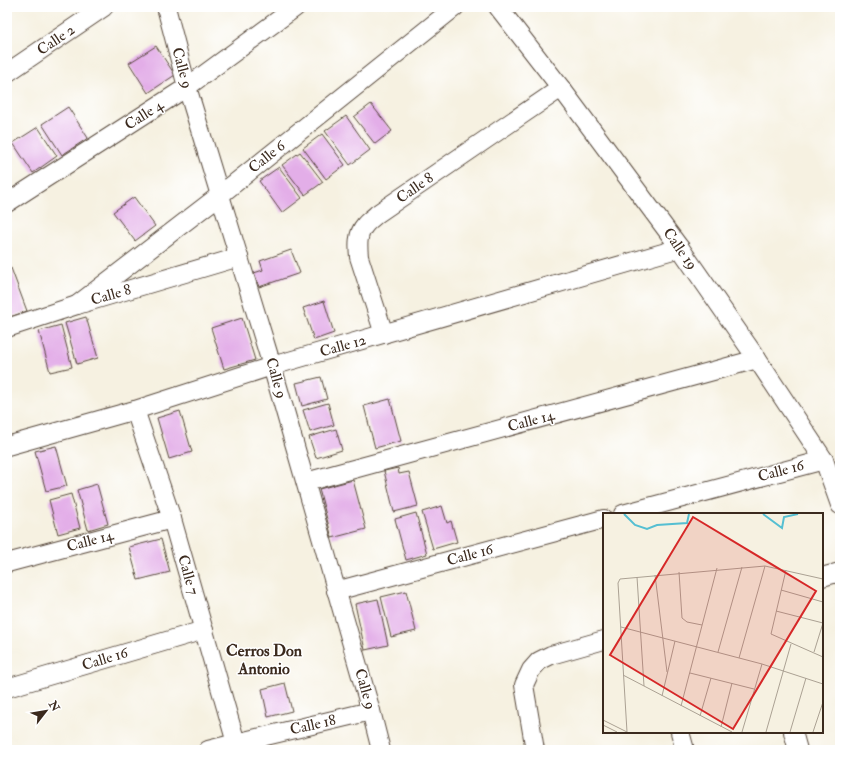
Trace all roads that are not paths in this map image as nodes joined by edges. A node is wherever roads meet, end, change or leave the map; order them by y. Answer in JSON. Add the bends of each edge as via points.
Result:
{"nodes":[{"id":1,"x":104,"y":7,"type":"edge"},
{"id":2,"x":166,"y":7,"type":"edge"},
{"id":3,"x":296,"y":7,"type":"edge"},
{"id":4,"x":455,"y":7,"type":"edge"},
{"id":5,"x":498,"y":7,"type":"edge"},
{"id":6,"x":7,"y":73,"type":"edge"},
{"id":7,"x":187,"y":87,"type":"junction"},
{"id":8,"x":561,"y":88,"type":"junction"},
{"id":9,"x":220,"y":195,"type":"junction"},
{"id":10,"x":7,"y":203,"type":"edge"},
{"id":11,"x":680,"y":248,"type":"junction"},
{"id":12,"x":239,"y":257,"type":"junction"},
{"id":13,"x":77,"y":305,"type":"junction"},
{"id":14,"x":7,"y":328,"type":"edge"},
{"id":15,"x":384,"y":334,"type":"junction"},
{"id":16,"x":757,"y":359,"type":"junction"},
{"id":17,"x":272,"y":366,"type":"junction"},
{"id":18,"x":135,"y":410,"type":"junction"},
{"id":19,"x":7,"y":446,"type":"edge"},
{"id":20,"x":824,"y":460,"type":"junction"},
{"id":21,"x":306,"y":482,"type":"junction"},
{"id":22,"x":840,"y":505,"type":"edge"},
{"id":23,"x":627,"y":513,"type":"edge"},
{"id":24,"x":172,"y":519,"type":"junction"},
{"id":25,"x":603,"y":519,"type":"edge"},
{"id":26,"x":7,"y":564,"type":"edge"},
{"id":27,"x":840,"y":572,"type":"edge"},
{"id":28,"x":823,"y":577,"type":"edge"},
{"id":29,"x":336,"y":591,"type":"junction"},
{"id":30,"x":204,"y":630,"type":"junction"},
{"id":31,"x":603,"y":640,"type":"edge"},
{"id":32,"x":7,"y":688,"type":"edge"},
{"id":33,"x":371,"y":711,"type":"junction"},
{"id":34,"x":680,"y":733,"type":"edge"},
{"id":35,"x":793,"y":733,"type":"edge"},
{"id":36,"x":236,"y":743,"type":"junction"},
{"id":37,"x":208,"y":750,"type":"edge"},
{"id":38,"x":381,"y":750,"type":"edge"},
{"id":39,"x":535,"y":750,"type":"edge"},
{"id":40,"x":685,"y":750,"type":"edge"},
{"id":41,"x":798,"y":750,"type":"edge"}],
"edges":[{"from":1,"to":6,"type":"street","name":"Calle 2"},
{"from":2,"to":7,"type":"street","name":"Calle 9"},
{"from":3,"to":7,"type":"street","name":"Calle 4"},
{"from":4,"to":9,"type":"street","name":"Calle 6"},
{"from":5,"to":8,"type":"street","name":"Calle 19"},
{"from":7,"to":9,"type":"street","name":"Calle 9"},
{"from":7,"to":10,"type":"street","name":"Calle 4"},
{"from":8,"to":11,"type":"street","name":"Calle 19"},
{"from":8,"to":15,"type":"street","name":"Calle 8","via":[[364,225],[360,233],[359,257]]},
{"from":9,"to":12,"type":"street","name":"Calle 9"},
{"from":9,"to":13,"type":"street","name":"Calle 6"},
{"from":11,"to":15,"type":"street","name":"Calle 12"},
{"from":11,"to":16,"type":"street","name":"Calle 19"},
{"from":12,"to":13,"type":"street","name":"Calle 8"},
{"from":12,"to":17,"type":"street","name":"Calle 9"},
{"from":13,"to":14,"type":"street","name":"Calle 8"},
{"from":15,"to":17,"type":"street","name":"Calle 12"},
{"from":16,"to":20,"type":"street","name":"Calle 19"},
{"from":16,"to":21,"type":"street","name":"Calle 14"},
{"from":17,"to":18,"type":"street","name":"Calle 12"},
{"from":17,"to":21,"type":"street","name":"Calle 9"},
{"from":18,"to":19,"type":"street","name":"Calle 12"},
{"from":18,"to":24,"type":"street","name":"Calle 7"},
{"from":20,"to":22,"type":"street","name":"Calle 19"},
{"from":20,"to":23,"type":"street","name":"Calle 16"},
{"from":21,"to":29,"type":"street","name":"Calle 9"},
{"from":24,"to":26,"type":"street","name":"Calle 14"},
{"from":24,"to":30,"type":"street","name":"Calle 7"},
{"from":25,"to":29,"type":"street","name":"Calle 16"},
{"from":27,"to":28,"type":"street"},
{"from":29,"to":33,"type":"street","name":"Calle 9"},
{"from":30,"to":32,"type":"street","name":"Calle 16"},
{"from":30,"to":36,"type":"street","name":"Calle 7"},
{"from":31,"to":39,"type":"street","via":[[551,655],[539,661],[531,670],[524,685]]},
{"from":33,"to":36,"type":"street","name":"Calle 18"},
{"from":33,"to":38,"type":"street","name":"Calle 9"},
{"from":34,"to":40,"type":"street"},
{"from":35,"to":41,"type":"street"},
{"from":36,"to":37,"type":"street","name":"Calle 18"}]}
